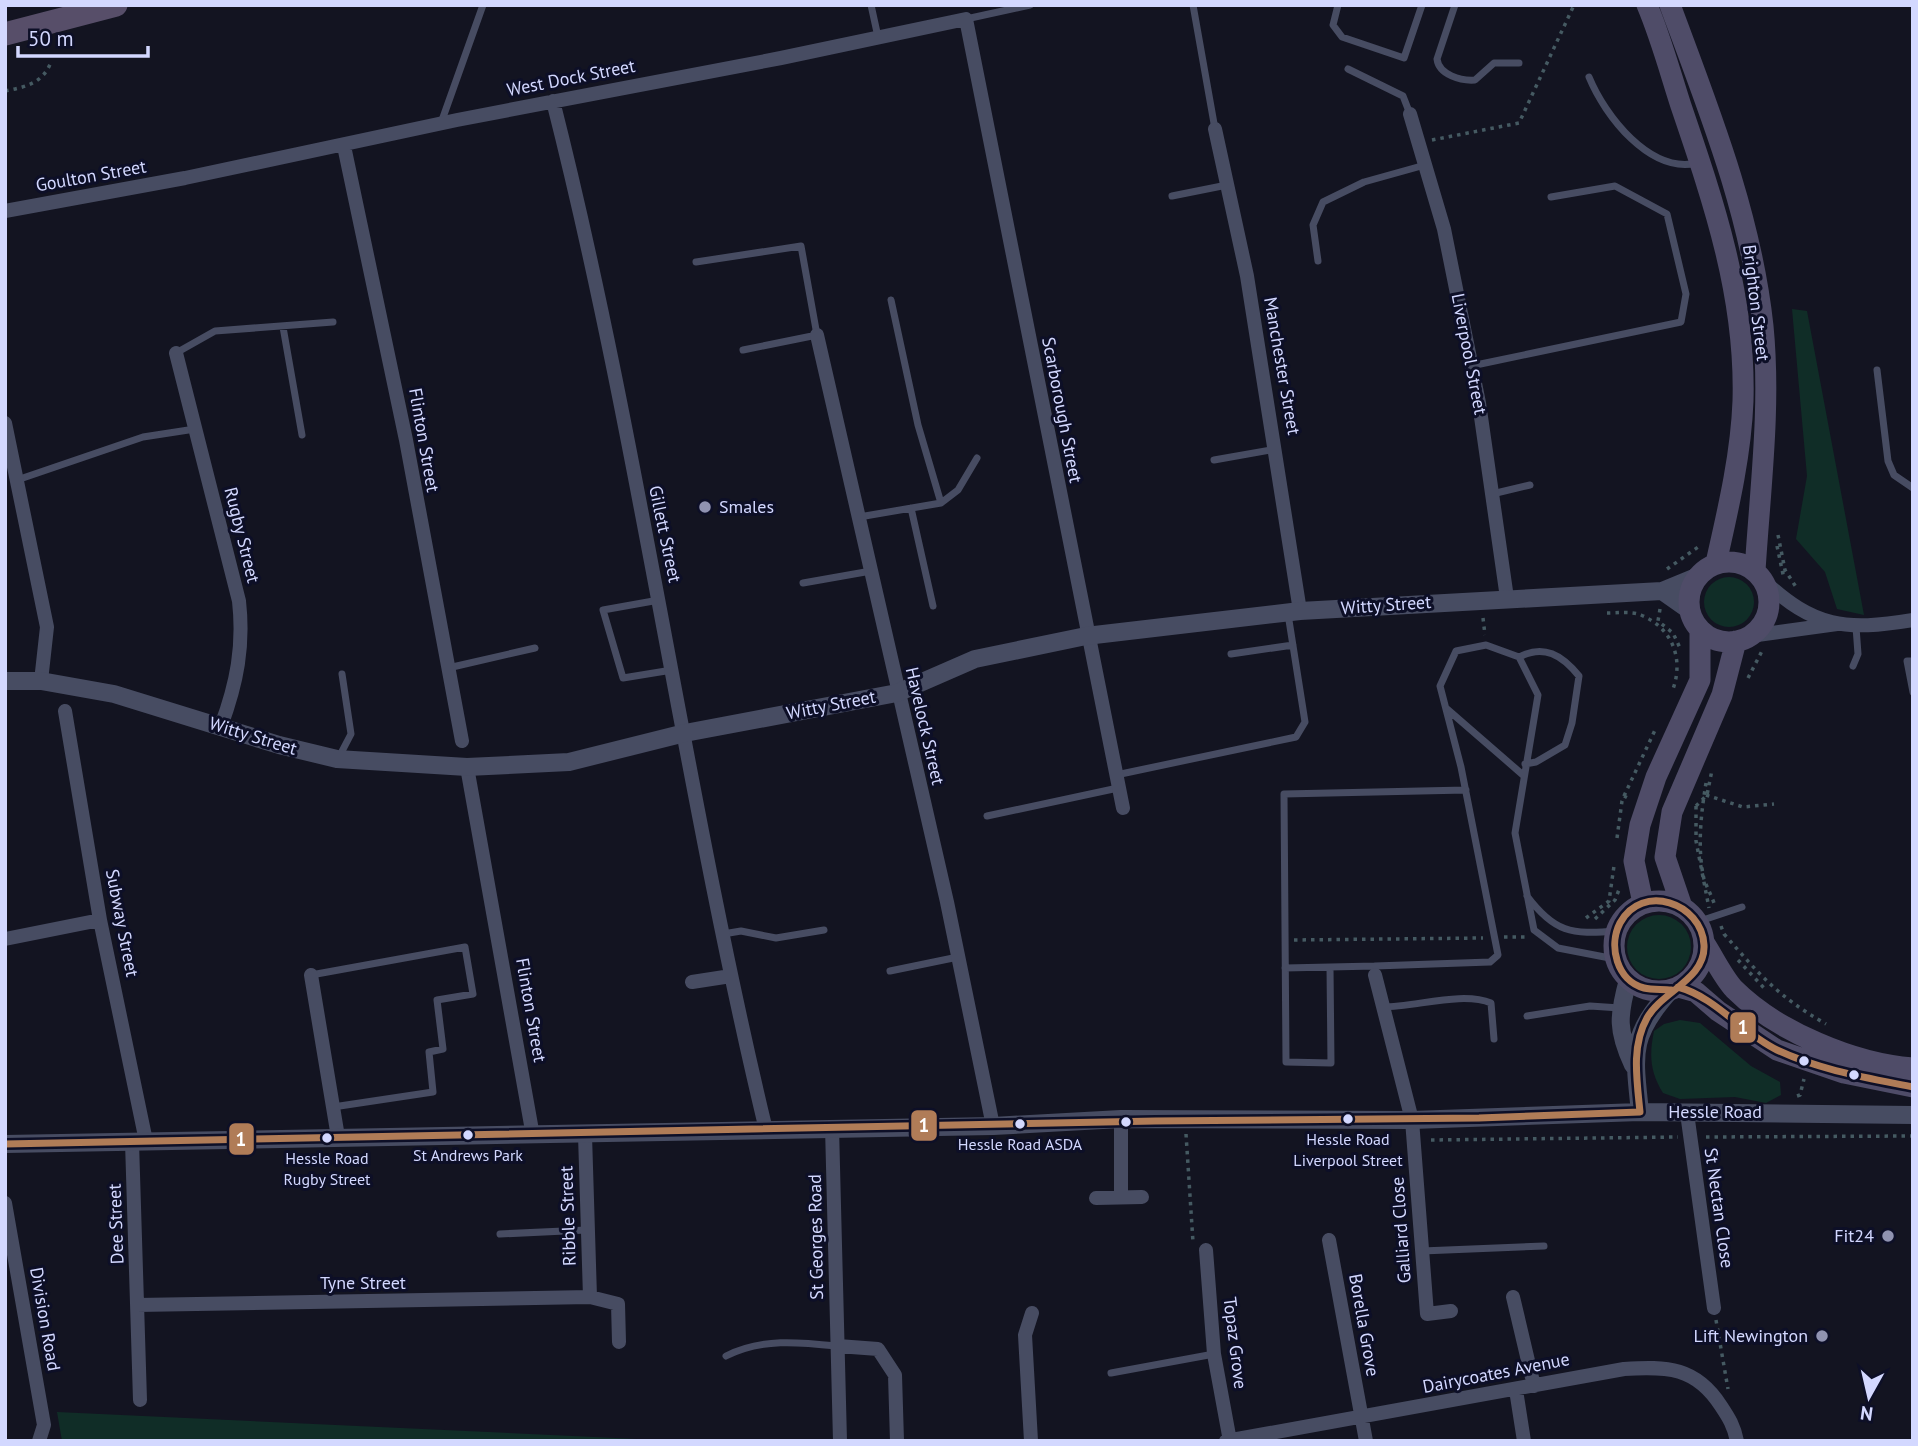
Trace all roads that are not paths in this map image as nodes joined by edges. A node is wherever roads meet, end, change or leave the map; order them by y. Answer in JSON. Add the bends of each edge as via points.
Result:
{"nodes":[{"id":1,"x":116,"y":5,"type":"edge"},
{"id":2,"x":483,"y":5,"type":"edge"},
{"id":3,"x":871,"y":5,"type":"edge"},
{"id":4,"x":1030,"y":5,"type":"edge"},
{"id":5,"x":1193,"y":5,"type":"edge"},
{"id":6,"x":1338,"y":5,"type":"edge"},
{"id":7,"x":1422,"y":5,"type":"edge"},
{"id":8,"x":1455,"y":5,"type":"edge"},
{"id":9,"x":1647,"y":5,"type":"edge"},
{"id":10,"x":1670,"y":5,"type":"edge"},
{"id":11,"x":966,"y":19,"type":"junction"},
{"id":12,"x":5,"y":34,"type":"edge"},
{"id":13,"x":878,"y":38,"type":"junction"},
{"id":14,"x":1519,"y":63,"type":"dead end"},
{"id":15,"x":1348,"y":69,"type":"dead end"},
{"id":16,"x":1589,"y":77,"type":"dead end"},
{"id":17,"x":553,"y":101,"type":"junction"},
{"id":18,"x":1410,"y":114,"type":"joint"},
{"id":19,"x":441,"y":124,"type":"junction"},
{"id":20,"x":1215,"y":129,"type":"joint"},
{"id":21,"x":344,"y":146,"type":"junction"},
{"id":22,"x":1701,"y":162,"type":"junction"},
{"id":23,"x":1425,"y":165,"type":"junction"},
{"id":24,"x":184,"y":178,"type":"joint"},
{"id":25,"x":1227,"y":185,"type":"junction"},
{"id":26,"x":1172,"y":196,"type":"dead end"},
{"id":27,"x":1551,"y":197,"type":"dead end"},
{"id":28,"x":5,"y":211,"type":"edge"},
{"id":29,"x":1318,"y":261,"type":"dead end"},
{"id":30,"x":696,"y":262,"type":"dead end"},
{"id":31,"x":891,"y":300,"type":"dead end"},
{"id":32,"x":333,"y":322,"type":"dead end"},
{"id":33,"x":283,"y":327,"type":"junction"},
{"id":34,"x":817,"y":335,"type":"junction"},
{"id":35,"x":743,"y":350,"type":"dead end"},
{"id":36,"x":176,"y":353,"type":"joint"},
{"id":37,"x":1472,"y":366,"type":"junction"},
{"id":38,"x":1877,"y":370,"type":"dead end"},
{"id":39,"x":5,"y":423,"type":"edge"},
{"id":40,"x":195,"y":429,"type":"junction"},
{"id":41,"x":302,"y":435,"type":"dead end"},
{"id":42,"x":1276,"y":449,"type":"junction"},
{"id":43,"x":977,"y":458,"type":"dead end"},
{"id":44,"x":1214,"y":460,"type":"dead end"},
{"id":45,"x":17,"y":480,"type":"junction"},
{"id":46,"x":1530,"y":485,"type":"dead end"},
{"id":47,"x":1913,"y":488,"type":"edge"},
{"id":48,"x":1492,"y":495,"type":"junction"},
{"id":49,"x":941,"y":503,"type":"junction"},
{"id":50,"x":911,"y":508,"type":"junction"},
{"id":51,"x":859,"y":517,"type":"junction"},
{"id":52,"x":1716,"y":563,"type":"junction"},
{"id":53,"x":871,"y":571,"type":"junction"},
{"id":54,"x":1759,"y":575,"type":"junction"},
{"id":55,"x":1696,"y":577,"type":"junction"},
{"id":56,"x":803,"y":583,"type":"dead end"},
{"id":57,"x":1662,"y":591,"type":"junction"},
{"id":58,"x":1507,"y":598,"type":"junction"},
{"id":59,"x":659,"y":600,"type":"junction"},
{"id":60,"x":933,"y":606,"type":"dead end"},
{"id":61,"x":1689,"y":610,"type":"junction"},
{"id":62,"x":1294,"y":612,"type":"junction"},
{"id":63,"x":1913,"y":620,"type":"edge"},
{"id":64,"x":1838,"y":624,"type":"junction"},
{"id":65,"x":1856,"y":627,"type":"junction"},
{"id":66,"x":1700,"y":630,"type":"junction"},
{"id":67,"x":1086,"y":636,"type":"junction"},
{"id":68,"x":1743,"y":639,"type":"junction"},
{"id":69,"x":1293,"y":645,"type":"junction"},
{"id":70,"x":535,"y":648,"type":"dead end"},
{"id":71,"x":1231,"y":654,"type":"dead end"},
{"id":72,"x":1519,"y":657,"type":"junction"},
{"id":73,"x":1913,"y":661,"type":"edge"},
{"id":74,"x":1853,"y":666,"type":"dead end"},
{"id":75,"x":448,"y":668,"type":"junction"},
{"id":76,"x":673,"y":670,"type":"junction"},
{"id":77,"x":342,"y":674,"type":"dead end"},
{"id":78,"x":5,"y":681,"type":"edge"},
{"id":79,"x":41,"y":681,"type":"junction"},
{"id":80,"x":1913,"y":692,"type":"edge"},
{"id":81,"x":897,"y":693,"type":"junction"},
{"id":82,"x":1446,"y":709,"type":"junction"},
{"id":83,"x":65,"y":711,"type":"dead end"},
{"id":84,"x":221,"y":726,"type":"junction"},
{"id":85,"x":685,"y":733,"type":"junction"},
{"id":86,"x":462,"y":741,"type":"dead end"},
{"id":87,"x":337,"y":760,"type":"junction"},
{"id":88,"x":1525,"y":764,"type":"junction"},
{"id":89,"x":467,"y":767,"type":"junction"},
{"id":90,"x":1523,"y":775,"type":"junction"},
{"id":91,"x":1117,"y":782,"type":"junction"},
{"id":92,"x":1466,"y":790,"type":"junction"},
{"id":93,"x":1123,"y":808,"type":"dead end"},
{"id":94,"x":987,"y":816,"type":"dead end"},
{"id":95,"x":1526,"y":895,"type":"junction"},
{"id":96,"x":1643,"y":903,"type":"junction"},
{"id":97,"x":1682,"y":906,"type":"junction"},
{"id":98,"x":1742,"y":906,"type":"dead end"},
{"id":99,"x":100,"y":920,"type":"junction"},
{"id":100,"x":1697,"y":922,"type":"junction"},
{"id":101,"x":824,"y":930,"type":"dead end"},
{"id":102,"x":1616,"y":931,"type":"junction"},
{"id":103,"x":723,"y":934,"type":"junction"},
{"id":104,"x":5,"y":939,"type":"edge"},
{"id":105,"x":1705,"y":944,"type":"junction"},
{"id":106,"x":958,"y":957,"type":"junction"},
{"id":107,"x":1615,"y":959,"type":"junction"},
{"id":108,"x":1330,"y":967,"type":"junction"},
{"id":109,"x":1285,"y":968,"type":"junction"},
{"id":110,"x":1375,"y":970,"type":"junction"},
{"id":111,"x":890,"y":971,"type":"dead end"},
{"id":112,"x":311,"y":975,"type":"joint"},
{"id":113,"x":731,"y":976,"type":"junction"},
{"id":114,"x":1628,"y":980,"type":"junction"},
{"id":115,"x":692,"y":982,"type":"dead end"},
{"id":116,"x":1675,"y":988,"type":"junction"},
{"id":117,"x":1382,"y":1007,"type":"junction"},
{"id":118,"x":1620,"y":1008,"type":"junction"},
{"id":119,"x":1527,"y":1016,"type":"dead end"},
{"id":120,"x":1494,"y":1039,"type":"dead end"},
{"id":121,"x":1913,"y":1068,"type":"edge"},
{"id":122,"x":1636,"y":1072,"type":"junction"},
{"id":123,"x":1913,"y":1087,"type":"edge"},
{"id":124,"x":333,"y":1107,"type":"junction"},
{"id":125,"x":1640,"y":1112,"type":"junction"},
{"id":126,"x":1687,"y":1114,"type":"junction"},
{"id":127,"x":1913,"y":1115,"type":"edge"},
{"id":128,"x":1121,"y":1119,"type":"junction"},
{"id":129,"x":1412,"y":1120,"type":"junction"},
{"id":130,"x":993,"y":1126,"type":"junction"},
{"id":131,"x":832,"y":1127,"type":"junction"},
{"id":132,"x":766,"y":1130,"type":"junction"},
{"id":133,"x":585,"y":1135,"type":"junction"},
{"id":134,"x":533,"y":1136,"type":"junction"},
{"id":135,"x":338,"y":1138,"type":"junction"},
{"id":136,"x":139,"y":1141,"type":"junction"},
{"id":137,"x":5,"y":1144,"type":"edge"},
{"id":138,"x":1121,"y":1197,"type":"junction"},
{"id":139,"x":1142,"y":1197,"type":"dead end"},
{"id":140,"x":1096,"y":1198,"type":"dead end"},
{"id":141,"x":5,"y":1203,"type":"edge"},
{"id":142,"x":586,"y":1230,"type":"junction"},
{"id":143,"x":500,"y":1234,"type":"dead end"},
{"id":144,"x":1329,"y":1240,"type":"dead end"},
{"id":145,"x":1544,"y":1246,"type":"dead end"},
{"id":146,"x":1206,"y":1250,"type":"road end"},
{"id":147,"x":1420,"y":1251,"type":"junction"},
{"id":148,"x":590,"y":1297,"type":"junction"},
{"id":149,"x":1513,"y":1297,"type":"dead end"},
{"id":150,"x":137,"y":1306,"type":"junction"},
{"id":151,"x":1714,"y":1308,"type":"road end"},
{"id":152,"x":1451,"y":1311,"type":"dead end"},
{"id":153,"x":1032,"y":1313,"type":"dead end"},
{"id":154,"x":619,"y":1342,"type":"dead end"},
{"id":155,"x":838,"y":1346,"type":"junction"},
{"id":156,"x":1214,"y":1354,"type":"junction"},
{"id":157,"x":726,"y":1356,"type":"dead end"},
{"id":158,"x":1111,"y":1373,"type":"dead end"},
{"id":159,"x":1534,"y":1386,"type":"junction"},
{"id":160,"x":1516,"y":1391,"type":"junction"},
{"id":161,"x":139,"y":1400,"type":"dead end"},
{"id":162,"x":1362,"y":1417,"type":"junction"},
{"id":163,"x":39,"y":1441,"type":"edge"},
{"id":164,"x":840,"y":1441,"type":"edge"},
{"id":165,"x":897,"y":1441,"type":"edge"},
{"id":166,"x":1031,"y":1441,"type":"edge"},
{"id":167,"x":1229,"y":1441,"type":"edge"},
{"id":168,"x":1366,"y":1441,"type":"edge"},
{"id":169,"x":1524,"y":1441,"type":"edge"},
{"id":170,"x":1737,"y":1441,"type":"edge"}],
"edges":[{"from":1,"to":12,"type":"highway"},
{"from":2,"to":19,"type":"lane"},
{"from":3,"to":13,"type":"lane"},
{"from":4,"to":11,"type":"lane"},
{"from":5,"to":20,"type":"lane"},
{"from":6,"to":7,"type":"lane","via":[[1333,24],[1342,37],[1405,58]]},
{"from":8,"to":14,"type":"lane","via":[[1437,60],[1444,73],[1475,80],[1494,63]]},
{"from":9,"to":22,"type":"main road","name":"Brighton Street"},
{"from":10,"to":54,"type":"main road","name":"Brighton Street","via":[[1732,177],[1754,261],[1763,328],[1765,396]]},
{"from":11,"to":13,"type":"street","name":"West Dock Street"},
{"from":11,"to":67,"type":"street","name":"Scarborough Street"},
{"from":13,"to":17,"type":"street","name":"West Dock Street"},
{"from":15,"to":18,"type":"lane","via":[[1402,96]]},
{"from":16,"to":22,"type":"lane","via":[[1613,121],[1637,143],[1681,167]]},
{"from":17,"to":19,"type":"street","name":"West Dock Street"},
{"from":17,"to":59,"type":"street","name":"Gillett Street"},
{"from":18,"to":23,"type":"street","name":"Liverpool Street"},
{"from":19,"to":21,"type":"street","name":"West Dock Street"},
{"from":20,"to":25,"type":"street","name":"Manchester Street"},
{"from":21,"to":24,"type":"street","name":"West Dock Street"},
{"from":21,"to":75,"type":"street","name":"Flinton Street"},
{"from":22,"to":52,"type":"main road","name":"Brighton Street","via":[[1731,265],[1743,401],[1731,500]]},
{"from":23,"to":29,"type":"lane","via":[[1364,182],[1323,202],[1313,225]]},
{"from":23,"to":37,"type":"street","name":"Liverpool Street","via":[[1444,229]]},
{"from":24,"to":28,"type":"street","name":"Goulton Street"},
{"from":25,"to":26,"type":"lane"},
{"from":25,"to":42,"type":"street","name":"Manchester Street"},
{"from":27,"to":37,"type":"lane","via":[[1615,186],[1667,214],[1686,294],[1682,322]]},
{"from":30,"to":34,"type":"lane","via":[[801,246]]},
{"from":31,"to":49,"type":"lane","via":[[918,425]]},
{"from":32,"to":33,"type":"lane"},
{"from":33,"to":36,"type":"lane","via":[[215,331]]},
{"from":33,"to":41,"type":"lane"},
{"from":34,"to":35,"type":"lane"},
{"from":34,"to":51,"type":"street","name":"Havelock Street"},
{"from":36,"to":40,"type":"street","name":"Rugby Street"},
{"from":37,"to":48,"type":"street","name":"Liverpool Street"},
{"from":38,"to":47,"type":"lane","via":[[1888,461],[1894,475]]},
{"from":39,"to":45,"type":"street"},
{"from":40,"to":45,"type":"lane","via":[[143,437]]},
{"from":40,"to":84,"type":"street","name":"Rugby Street","via":[[239,601],[243,635],[236,686]]},
{"from":42,"to":44,"type":"lane"},
{"from":42,"to":62,"type":"street","name":"Manchester Street"},
{"from":43,"to":49,"type":"lane","via":[[958,490]]},
{"from":45,"to":79,"type":"street","via":[[47,627]]},
{"from":46,"to":48,"type":"lane"},
{"from":48,"to":58,"type":"street","name":"Liverpool Street"},
{"from":49,"to":50,"type":"lane"},
{"from":50,"to":51,"type":"lane"},
{"from":50,"to":60,"type":"lane"},
{"from":51,"to":53,"type":"street","name":"Havelock Street"},
{"from":52,"to":54,"type":"main road","via":[[1743,564]]},
{"from":52,"to":55,"type":"main road"},
{"from":53,"to":56,"type":"lane"},
{"from":53,"to":81,"type":"street","name":"Havelock Street"},
{"from":54,"to":64,"type":"street","via":[[1806,615]]},
{"from":54,"to":68,"type":"main road","via":[[1769,605],[1766,617]]},
{"from":55,"to":57,"type":"street","name":"Witty Street"},
{"from":55,"to":61,"type":"main road","via":[[1690,588]]},
{"from":57,"to":58,"type":"street","name":"Witty Street"},
{"from":57,"to":61,"type":"street"},
{"from":58,"to":62,"type":"street","name":"Witty Street"},
{"from":59,"to":76,"type":"street","name":"Gillett Street"},
{"from":59,"to":76,"type":"lane","via":[[603,610],[623,678]]},
{"from":61,"to":66,"type":"main road"},
{"from":62,"to":67,"type":"street","name":"Witty Street"},
{"from":62,"to":69,"type":"lane"},
{"from":63,"to":65,"type":"street"},
{"from":64,"to":65,"type":"street"},
{"from":64,"to":68,"type":"street"},
{"from":65,"to":74,"type":"lane"},
{"from":66,"to":68,"type":"main road","via":[[1723,642]]},
{"from":66,"to":96,"type":"main road","via":[[1700,680],[1656,777],[1640,825],[1634,861]]},
{"from":67,"to":81,"type":"street","name":"Witty Street","via":[[975,659]]},
{"from":67,"to":91,"type":"street","name":"Scarborough Street"},
{"from":68,"to":97,"type":"main road","via":[[1672,812],[1665,857]]},
{"from":69,"to":71,"type":"lane"},
{"from":69,"to":91,"type":"lane","via":[[1306,722],[1296,737]]},
{"from":70,"to":75,"type":"lane"},
{"from":72,"to":82,"type":"lane","via":[[1486,645],[1456,651],[1440,686]]},
{"from":72,"to":88,"type":"lane","via":[[1538,695]]},
{"from":72,"to":88,"type":"lane","via":[[1531,650],[1547,650],[1568,662],[1579,676],[1565,745]]},
{"from":73,"to":80,"type":"lane","via":[[1907,662]]},
{"from":75,"to":86,"type":"street","name":"Flinton Street"},
{"from":76,"to":85,"type":"street","name":"Gillett Street"},
{"from":77,"to":87,"type":"lane","via":[[351,734]]},
{"from":78,"to":79,"type":"street","name":"Witty Street"},
{"from":79,"to":84,"type":"street","name":"Witty Street","via":[[114,694]]},
{"from":81,"to":85,"type":"street","name":"Witty Street"},
{"from":81,"to":106,"type":"street","name":"Havelock Street"},
{"from":82,"to":90,"type":"lane"},
{"from":82,"to":92,"type":"lane"},
{"from":83,"to":99,"type":"street","name":"Subway Street"},
{"from":84,"to":87,"type":"street","name":"Witty Street"},
{"from":85,"to":89,"type":"street","name":"Witty Street","via":[[569,762]]},
{"from":85,"to":103,"type":"street","name":"Gillett Street"},
{"from":87,"to":89,"type":"street","name":"Witty Street"},
{"from":88,"to":90,"type":"lane"},
{"from":89,"to":134,"type":"street","name":"Flinton Street"},
{"from":90,"to":95,"type":"lane","via":[[1516,832]]},
{"from":91,"to":93,"type":"street","name":"Scarborough Street"},
{"from":91,"to":94,"type":"lane"},
{"from":92,"to":109,"type":"lane","via":[[1284,794]]},
{"from":92,"to":110,"type":"lane","via":[[1498,955],[1490,962]]},
{"from":95,"to":102,"type":"lane","via":[[1543,917],[1561,930],[1588,934]]},
{"from":95,"to":107,"type":"lane","via":[[1534,929],[1558,948]]},
{"from":96,"to":97,"type":"main road","via":[[1656,900]]},
{"from":96,"to":102,"type":"main road","via":[[1631,910]]},
{"from":97,"to":100,"type":"main road"},
{"from":98,"to":100,"type":"lane"},
{"from":99,"to":104,"type":"street"},
{"from":99,"to":136,"type":"street","name":"Subway Street"},
{"from":100,"to":105,"type":"main road"},
{"from":101,"to":103,"type":"lane","via":[[776,938],[741,931]]},
{"from":102,"to":107,"type":"main road"},
{"from":103,"to":113,"type":"street","name":"Gillett Street"},
{"from":105,"to":116,"type":"main road","via":[[1696,973]]},
{"from":105,"to":121,"type":"main road","via":[[1734,988],[1781,1024],[1851,1056]]},
{"from":106,"to":111,"type":"lane"},
{"from":106,"to":130,"type":"street","name":"Havelock Street"},
{"from":107,"to":114,"type":"main road"},
{"from":108,"to":109,"type":"lane"},
{"from":108,"to":109,"type":"lane","via":[[1331,1063],[1286,1062]]},
{"from":108,"to":110,"type":"lane"},
{"from":110,"to":117,"type":"street"},
{"from":112,"to":124,"type":"street"},
{"from":112,"to":124,"type":"lane","via":[[464,947],[473,994],[437,1000],[443,1049],[429,1052],[433,1092]]},
{"from":113,"to":115,"type":"street"},
{"from":113,"to":132,"type":"street","name":"Gillett Street"},
{"from":114,"to":116,"type":"main road","via":[[1656,992]]},
{"from":114,"to":118,"type":"street"},
{"from":116,"to":122,"type":"street","via":[[1647,1016],[1637,1042]]},
{"from":116,"to":123,"type":"main road","via":[[1696,992],[1777,1050],[1844,1073]]},
{"from":117,"to":120,"type":"lane","via":[[1476,997],[1491,1003]]},
{"from":117,"to":129,"type":"street"},
{"from":118,"to":119,"type":"lane","via":[[1590,1006]]},
{"from":118,"to":122,"type":"street","via":[[1619,1029]]},
{"from":122,"to":125,"type":"street"},
{"from":124,"to":135,"type":"street"},
{"from":125,"to":126,"type":"street","name":"Hessle Road"},
{"from":125,"to":129,"type":"street","name":"Hessle Road"},
{"from":126,"to":127,"type":"street","name":"Hessle Road"},
{"from":126,"to":151,"type":"street","name":"St Nectan Close"},
{"from":128,"to":129,"type":"street","name":"Hessle Road"},
{"from":128,"to":130,"type":"street","name":"Hessle Road"},
{"from":128,"to":138,"type":"street"},
{"from":129,"to":147,"type":"street","name":"Galliard Close"},
{"from":130,"to":131,"type":"street","name":"Hessle Road"},
{"from":131,"to":132,"type":"street","name":"Hessle Road"},
{"from":131,"to":155,"type":"street","name":"St Georges Road"},
{"from":132,"to":133,"type":"street","name":"Hessle Road"},
{"from":133,"to":134,"type":"street","name":"Hessle Road"},
{"from":133,"to":142,"type":"street","name":"Ribble Street"},
{"from":134,"to":135,"type":"street","name":"Hessle Road"},
{"from":135,"to":136,"type":"street","name":"Hessle Road"},
{"from":136,"to":137,"type":"street","name":"Hessle Road"},
{"from":136,"to":150,"type":"street","name":"Dee Street"},
{"from":138,"to":139,"type":"street"},
{"from":138,"to":140,"type":"street"},
{"from":141,"to":163,"type":"street","name":"Division Road","via":[[44,1425]]},
{"from":142,"to":143,"type":"lane"},
{"from":142,"to":148,"type":"street","name":"Ribble Street"},
{"from":144,"to":162,"type":"street","name":"Borella Grove"},
{"from":145,"to":147,"type":"lane"},
{"from":146,"to":156,"type":"street","name":"Topaz Grove"},
{"from":147,"to":152,"type":"street","name":"Galliard Close","via":[[1427,1314]]},
{"from":148,"to":150,"type":"street","name":"Tyne Street"},
{"from":148,"to":154,"type":"street","via":[[618,1304]]},
{"from":149,"to":159,"type":"street"},
{"from":150,"to":161,"type":"street","name":"Dee Street"},
{"from":153,"to":166,"type":"street","via":[[1025,1335]]},
{"from":155,"to":157,"type":"lane","via":[[758,1344]]},
{"from":155,"to":164,"type":"street","name":"St Georges Road"},
{"from":155,"to":165,"type":"street","via":[[878,1349],[895,1375]]},
{"from":156,"to":158,"type":"lane"},
{"from":156,"to":167,"type":"street","name":"Topaz Grove"},
{"from":159,"to":160,"type":"street","name":"Dairycoates Avenue"},
{"from":159,"to":170,"type":"street","name":"Dairycoates Avenue","via":[[1624,1368],[1660,1366],[1685,1372],[1710,1388],[1734,1425]]},
{"from":160,"to":162,"type":"street","name":"Dairycoates Avenue"},
{"from":160,"to":169,"type":"street"},
{"from":162,"to":167,"type":"street","name":"Dairycoates Avenue"},
{"from":162,"to":168,"type":"street","name":"Borella Grove"}]}
